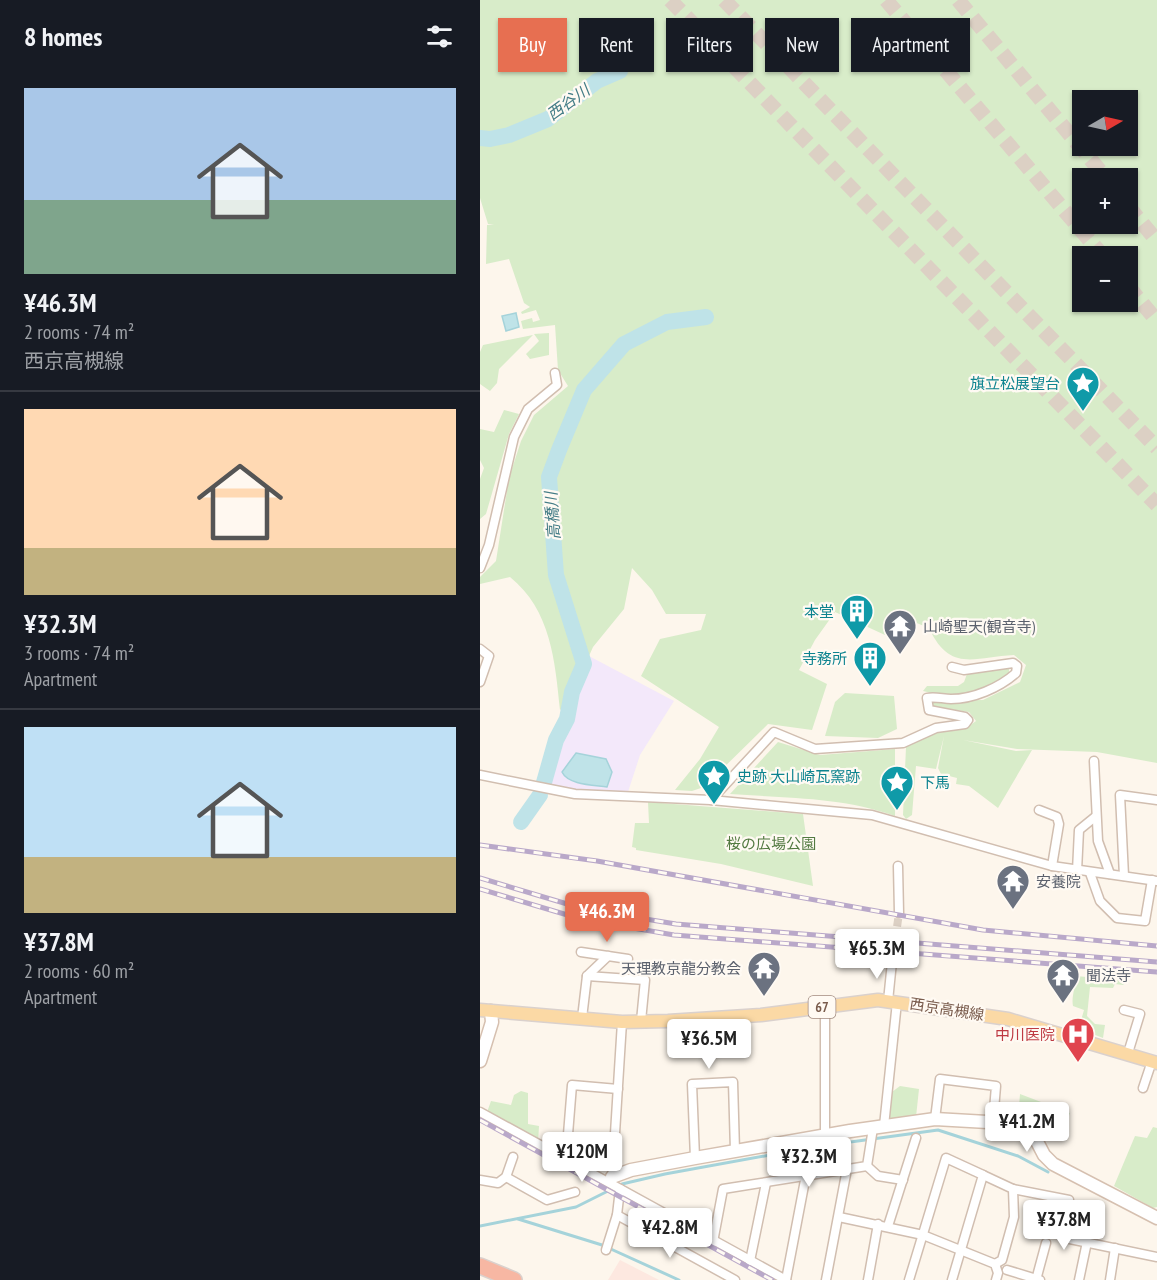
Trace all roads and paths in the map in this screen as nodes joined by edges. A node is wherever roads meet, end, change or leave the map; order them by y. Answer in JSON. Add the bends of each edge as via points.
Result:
{"nodes":[{"id":1,"x":555,"y":374,"type":"dead end"},
{"id":2,"x":480,"y":568,"type":"edge"},
{"id":3,"x":480,"y":649,"type":"edge"},
{"id":4,"x":952,"y":667,"type":"dead end"},
{"id":5,"x":480,"y":682,"type":"edge"},
{"id":6,"x":1094,"y":761,"type":"dead end"},
{"id":7,"x":480,"y":775,"type":"edge"},
{"id":8,"x":711,"y":800,"type":"junction"},
{"id":9,"x":1157,"y":800,"type":"edge"},
{"id":10,"x":1039,"y":810,"type":"dead end"},
{"id":11,"x":1095,"y":817,"type":"junction"},
{"id":12,"x":898,"y":866,"type":"dead end"},
{"id":13,"x":1052,"y":866,"type":"junction"},
{"id":14,"x":1077,"y":871,"type":"junction"},
{"id":15,"x":1090,"y":873,"type":"junction"},
{"id":16,"x":1110,"y":874,"type":"junction"},
{"id":17,"x":1124,"y":876,"type":"junction"},
{"id":18,"x":1154,"y":881,"type":"edge"},
{"id":19,"x":899,"y":913,"type":"tunnel mouth"},
{"id":20,"x":582,"y":952,"type":"dead end"},
{"id":21,"x":608,"y":956,"type":"junction"},
{"id":22,"x":628,"y":959,"type":"dead end"},
{"id":23,"x":892,"y":962,"type":"tunnel mouth"},
{"id":24,"x":586,"y":976,"type":"junction"},
{"id":25,"x":893,"y":1001,"type":"junction"},
{"id":26,"x":825,"y":1006,"type":"junction"},
{"id":27,"x":1124,"y":1010,"type":"dead end"},
{"id":28,"x":486,"y":1011,"type":"edge"},
{"id":29,"x":582,"y":1018,"type":"junction"},
{"id":30,"x":641,"y":1021,"type":"junction"},
{"id":31,"x":622,"y":1022,"type":"junction"},
{"id":32,"x":1128,"y":1053,"type":"junction"},
{"id":33,"x":480,"y":1061,"type":"edge"},
{"id":34,"x":1155,"y":1062,"type":"edge"},
{"id":35,"x":1143,"y":1088,"type":"dead end"},
{"id":36,"x":618,"y":1089,"type":"junction"},
{"id":37,"x":480,"y":1112,"type":"edge"},
{"id":38,"x":935,"y":1119,"type":"junction"},
{"id":39,"x":993,"y":1122,"type":"junction"},
{"id":40,"x":875,"y":1133,"type":"junction"},
{"id":41,"x":825,"y":1135,"type":"junction"},
{"id":42,"x":916,"y":1138,"type":"dead end"},
{"id":43,"x":735,"y":1151,"type":"junction"},
{"id":44,"x":513,"y":1157,"type":"dead end"},
{"id":45,"x":695,"y":1158,"type":"junction"},
{"id":46,"x":566,"y":1159,"type":"junction"},
{"id":47,"x":867,"y":1166,"type":"junction"},
{"id":48,"x":847,"y":1169,"type":"junction"},
{"id":49,"x":806,"y":1175,"type":"junction"},
{"id":50,"x":983,"y":1175,"type":"junction"},
{"id":51,"x":506,"y":1177,"type":"junction"},
{"id":52,"x":480,"y":1180,"type":"edge"},
{"id":53,"x":903,"y":1180,"type":"junction"},
{"id":54,"x":615,"y":1183,"type":"junction"},
{"id":55,"x":766,"y":1184,"type":"junction"},
{"id":56,"x":1013,"y":1189,"type":"junction"},
{"id":57,"x":575,"y":1192,"type":"dead end"},
{"id":58,"x":617,"y":1215,"type":"junction"},
{"id":59,"x":839,"y":1218,"type":"junction"},
{"id":60,"x":1157,"y":1218,"type":"edge"},
{"id":61,"x":878,"y":1224,"type":"junction"},
{"id":62,"x":888,"y":1226,"type":"junction"},
{"id":63,"x":923,"y":1234,"type":"junction"},
{"id":64,"x":713,"y":1242,"type":"junction"},
{"id":65,"x":1087,"y":1242,"type":"junction"},
{"id":66,"x":1046,"y":1243,"type":"dead end"},
{"id":67,"x":1115,"y":1248,"type":"junction"},
{"id":68,"x":606,"y":1250,"type":"dead end"},
{"id":69,"x":961,"y":1250,"type":"junction"},
{"id":70,"x":1157,"y":1257,"type":"edge"},
{"id":71,"x":750,"y":1261,"type":"junction"},
{"id":72,"x":480,"y":1266,"type":"edge"},
{"id":73,"x":999,"y":1269,"type":"edge"},
{"id":74,"x":496,"y":1276,"type":"edge"},
{"id":75,"x":514,"y":1280,"type":"edge"},
{"id":76,"x":735,"y":1280,"type":"edge"},
{"id":77,"x":786,"y":1280,"type":"edge"},
{"id":78,"x":826,"y":1280,"type":"edge"},
{"id":79,"x":868,"y":1280,"type":"edge"},
{"id":80,"x":909,"y":1280,"type":"edge"},
{"id":81,"x":952,"y":1280,"type":"edge"},
{"id":82,"x":1037,"y":1280,"type":"edge"},
{"id":83,"x":1079,"y":1280,"type":"edge"},
{"id":84,"x":1110,"y":1280,"type":"edge"}],
"edges":[{"from":1,"to":2,"type":"street","via":[[557,385],[528,409],[514,437]]},
{"from":3,"to":5,"type":"street","via":[[489,656]]},
{"from":4,"to":8,"type":"street","via":[[1013,663],[1017,666],[1008,680],[978,694],[927,699],[929,710],[969,720],[936,728],[903,743],[815,749],[774,732]]},
{"from":6,"to":11,"type":"street"},
{"from":7,"to":8,"type":"street","via":[[575,794]]},
{"from":8,"to":13,"type":"street","via":[[872,816]]},
{"from":9,"to":17,"type":"street","via":[[1120,795]]},
{"from":10,"to":13,"type":"street","via":[[1057,817],[1059,824]]},
{"from":11,"to":14,"type":"street","via":[[1079,830]]},
{"from":11,"to":16,"type":"street","via":[[1098,841]]},
{"from":12,"to":19,"type":"street"},
{"from":13,"to":14,"type":"street"},
{"from":14,"to":15,"type":"street"},
{"from":15,"to":16,"type":"street"},
{"from":15,"to":18,"type":"street","via":[[1100,901],[1117,918],[1145,921]]},
{"from":16,"to":17,"type":"street"},
{"from":17,"to":18,"type":"street"},
{"from":20,"to":21,"type":"street"},
{"from":21,"to":22,"type":"street"},
{"from":21,"to":24,"type":"street"},
{"from":23,"to":25,"type":"street"},
{"from":24,"to":29,"type":"street"},
{"from":24,"to":30,"type":"street","via":[[645,980]]},
{"from":25,"to":26,"type":"main road","name":"西京高槻線","number":"67"},
{"from":25,"to":32,"type":"main road","name":"西京高槻線","number":"67","via":[[1013,1020]]},
{"from":25,"to":40,"type":"street"},
{"from":26,"to":30,"type":"main road","name":"西京高槻線","number":"67","via":[[721,1018]]},
{"from":26,"to":41,"type":"street"},
{"from":27,"to":32,"type":"street","via":[[1140,1014]]},
{"from":28,"to":29,"type":"main road","name":"西京高槻線","number":"67"},
{"from":28,"to":33,"type":"street","via":[[492,1022]]},
{"from":29,"to":31,"type":"main road","name":"西京高槻線","number":"67"},
{"from":30,"to":31,"type":"main road","name":"西京高槻線","number":"67"},
{"from":31,"to":36,"type":"street"},
{"from":32,"to":34,"type":"main road","name":"西京高槻線","number":"67"},
{"from":34,"to":35,"type":"street"},
{"from":36,"to":46,"type":"street","via":[[572,1085]]},
{"from":36,"to":54,"type":"street"},
{"from":37,"to":46,"type":"street"},
{"from":38,"to":39,"type":"street"},
{"from":38,"to":39,"type":"street","via":[[940,1079],[996,1086]]},
{"from":38,"to":40,"type":"street"},
{"from":39,"to":60,"type":"street","via":[[1030,1128],[1053,1164]]},
{"from":40,"to":41,"type":"street"},
{"from":40,"to":47,"type":"street"},
{"from":41,"to":43,"type":"street"},
{"from":42,"to":53,"type":"street"},
{"from":43,"to":45,"type":"street"},
{"from":43,"to":45,"type":"street","via":[[733,1082],[692,1084]]},
{"from":44,"to":51,"type":"street"},
{"from":45,"to":54,"type":"street","via":[[631,1170]]},
{"from":46,"to":54,"type":"street"},
{"from":47,"to":48,"type":"street"},
{"from":47,"to":53,"type":"street","via":[[878,1176]]},
{"from":48,"to":49,"type":"street"},
{"from":48,"to":59,"type":"street"},
{"from":49,"to":55,"type":"street"},
{"from":49,"to":77,"type":"street"},
{"from":50,"to":56,"type":"street"},
{"from":50,"to":63,"type":"street","via":[[946,1158]]},
{"from":50,"to":69,"type":"street"},
{"from":51,"to":52,"type":"street","via":[[498,1183]]},
{"from":51,"to":57,"type":"street","via":[[547,1200]]},
{"from":53,"to":62,"type":"street"},
{"from":54,"to":58,"type":"street"},
{"from":54,"to":64,"type":"street"},
{"from":55,"to":64,"type":"street","via":[[723,1189]]},
{"from":55,"to":71,"type":"street"},
{"from":56,"to":65,"type":"street","via":[[1069,1200],[1065,1238]]},
{"from":56,"to":73,"type":"street","via":[[1014,1217]]},
{"from":58,"to":68,"type":"street"},
{"from":58,"to":76,"type":"street"},
{"from":59,"to":61,"type":"street"},
{"from":59,"to":78,"type":"street"},
{"from":61,"to":62,"type":"street"},
{"from":61,"to":79,"type":"street"},
{"from":62,"to":63,"type":"street"},
{"from":63,"to":69,"type":"street"},
{"from":63,"to":80,"type":"street"},
{"from":64,"to":71,"type":"street"},
{"from":65,"to":67,"type":"street"},
{"from":65,"to":83,"type":"street"},
{"from":66,"to":82,"type":"street"},
{"from":67,"to":70,"type":"street"},
{"from":67,"to":84,"type":"street"},
{"from":69,"to":73,"type":"street"},
{"from":69,"to":81,"type":"street"},
{"from":71,"to":77,"type":"street"},
{"from":72,"to":74,"type":"highway"},
{"from":73,"to":82,"type":"street"},
{"from":74,"to":75,"type":"highway"}]}
